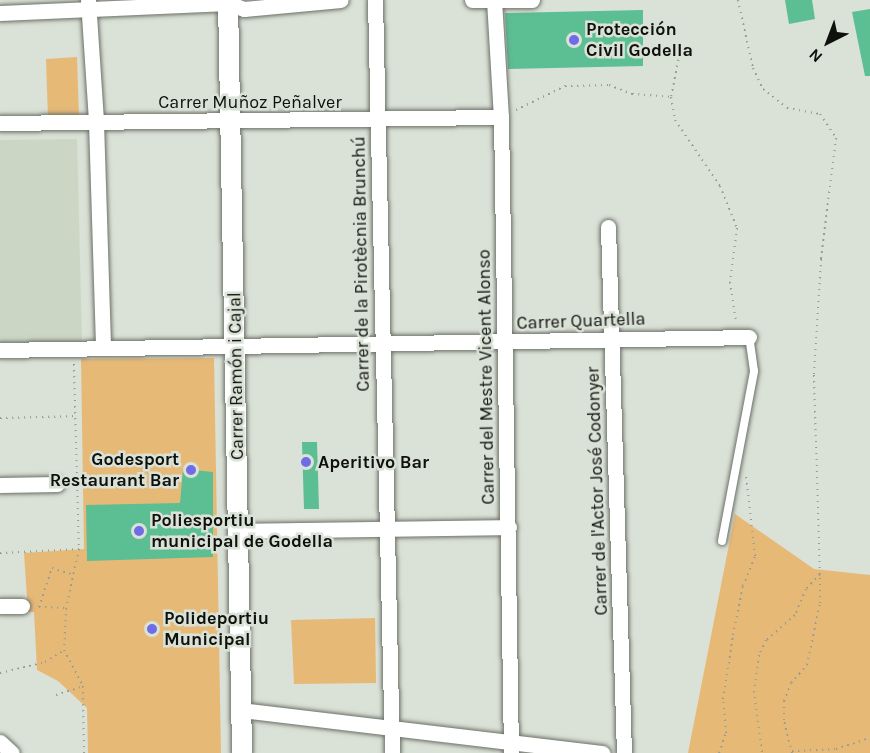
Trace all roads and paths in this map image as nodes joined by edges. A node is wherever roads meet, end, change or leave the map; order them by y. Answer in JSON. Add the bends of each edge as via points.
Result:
{"nodes":[{"id":1,"x":341,"y":0,"type":"edge"},
{"id":2,"x":375,"y":0,"type":"edge"},
{"id":3,"x":472,"y":0,"type":"edge"},
{"id":4,"x":494,"y":0,"type":"edge"},
{"id":5,"x":532,"y":0,"type":"edge"},
{"id":6,"x":738,"y":0,"type":"edge"},
{"id":7,"x":228,"y":1,"type":"edge"},
{"id":8,"x":88,"y":6,"type":"edge"},
{"id":9,"x":0,"y":13,"type":"edge"},
{"id":10,"x":682,"y":42,"type":"dead end"},
{"id":11,"x":671,"y":97,"type":"junction"},
{"id":12,"x":501,"y":117,"type":"junction"},
{"id":13,"x":378,"y":120,"type":"junction"},
{"id":14,"x":96,"y":122,"type":"junction"},
{"id":15,"x":0,"y":123,"type":"edge"},
{"id":16,"x":230,"y":123,"type":"junction"},
{"id":17,"x":608,"y":227,"type":"dead end"},
{"id":18,"x":743,"y":337,"type":"junction"},
{"id":19,"x":612,"y":339,"type":"junction"},
{"id":20,"x":502,"y":343,"type":"junction"},
{"id":21,"x":235,"y":345,"type":"junction"},
{"id":22,"x":380,"y":345,"type":"junction"},
{"id":23,"x":103,"y":348,"type":"junction"},
{"id":24,"x":74,"y":349,"type":"junction"},
{"id":25,"x":0,"y":350,"type":"edge"},
{"id":26,"x":75,"y":416,"type":"junction"},
{"id":27,"x":0,"y":418,"type":"edge"},
{"id":28,"x":748,"y":467,"type":"dead end"},
{"id":29,"x":57,"y":484,"type":"dead end"},
{"id":30,"x":0,"y":485,"type":"edge"},
{"id":31,"x":388,"y":527,"type":"junction"},
{"id":32,"x":509,"y":527,"type":"junction"},
{"id":33,"x":238,"y":531,"type":"junction"},
{"id":34,"x":722,"y":541,"type":"dead end"},
{"id":35,"x":79,"y":549,"type":"junction"},
{"id":36,"x":0,"y":553,"type":"edge"},
{"id":37,"x":820,"y":574,"type":"junction"},
{"id":38,"x":74,"y":575,"type":"junction"},
{"id":39,"x":0,"y":606,"type":"edge"},
{"id":40,"x":22,"y":606,"type":"joint"},
{"id":41,"x":39,"y":607,"type":"junction"},
{"id":42,"x":66,"y":608,"type":"junction"},
{"id":43,"x":64,"y":650,"type":"junction"},
{"id":44,"x":0,"y":673,"type":"edge"},
{"id":45,"x":83,"y":686,"type":"junction"},
{"id":46,"x":56,"y":695,"type":"dead end"},
{"id":47,"x":241,"y":710,"type":"junction"},
{"id":48,"x":391,"y":726,"type":"junction"},
{"id":49,"x":870,"y":738,"type":"edge"},
{"id":50,"x":0,"y":742,"type":"edge"},
{"id":51,"x":512,"y":747,"type":"edge"},
{"id":52,"x":792,"y":752,"type":"edge"},
{"id":53,"x":12,"y":753,"type":"edge"},
{"id":54,"x":84,"y":753,"type":"edge"},
{"id":55,"x":242,"y":753,"type":"edge"},
{"id":56,"x":392,"y":753,"type":"edge"},
{"id":57,"x":602,"y":753,"type":"edge"},
{"id":58,"x":624,"y":753,"type":"edge"},
{"id":59,"x":719,"y":753,"type":"edge"},
{"id":60,"x":762,"y":753,"type":"edge"}],
"edges":[{"from":1,"to":7,"type":"street","via":[[244,9]]},
{"from":2,"to":13,"type":"street","name":"Carrer de la Pirotècnia Brunchú"},
{"from":3,"to":4,"type":"street"},
{"from":4,"to":5,"type":"street"},
{"from":4,"to":12,"type":"street","name":"Carrer del Mestre Vicent Alonso"},
{"from":6,"to":37,"type":"path","via":[[753,68],[763,89],[788,108],[820,114],[836,138],[820,269],[814,375]]},
{"from":7,"to":8,"type":"street"},
{"from":7,"to":16,"type":"street","name":"Carrer Ramón i Cajal"},
{"from":8,"to":9,"type":"street"},
{"from":8,"to":14,"type":"street"},
{"from":10,"to":11,"type":"path"},
{"from":11,"to":12,"type":"path","via":[[632,94],[609,85],[565,86]]},
{"from":11,"to":18,"type":"path","via":[[675,120],[720,186],[737,228],[730,282]]},
{"from":12,"to":13,"type":"street","name":"Carrer Muñoz Peñalver"},
{"from":12,"to":20,"type":"street","name":"Carrer del Mestre Vicent Alonso"},
{"from":13,"to":16,"type":"street","name":"Carrer Muñoz Peñalver"},
{"from":13,"to":22,"type":"street","name":"Carrer de la Pirotècnia Brunchú"},
{"from":14,"to":15,"type":"street","name":"Carrer Muñoz Peñalver"},
{"from":14,"to":16,"type":"street","name":"Carrer Muñoz Peñalver"},
{"from":14,"to":23,"type":"street"},
{"from":16,"to":21,"type":"street","name":"Carrer Ramón i Cajal"},
{"from":17,"to":19,"type":"street","name":"Carrer de l'Actor José Codonyer"},
{"from":18,"to":19,"type":"street","name":"Carrer Quartella"},
{"from":18,"to":34,"type":"lane","via":[[754,371]]},
{"from":19,"to":20,"type":"street","name":"Carrer Quartella"},
{"from":19,"to":58,"type":"street","name":"Carrer de l'Actor José Codonyer"},
{"from":20,"to":22,"type":"street","name":"Carrer Quartella"},
{"from":20,"to":32,"type":"street","name":"Carrer del Mestre Vicent Alonso"},
{"from":21,"to":22,"type":"street","name":"Carrer Quartella"},
{"from":21,"to":23,"type":"street","name":"Carrer Quartella"},
{"from":21,"to":33,"type":"street","name":"Carrer Ramón i Cajal"},
{"from":22,"to":31,"type":"street","name":"Carrer de la Pirotècnia Brunchú"},
{"from":23,"to":24,"type":"street","name":"Carrer Quartella"},
{"from":24,"to":25,"type":"street","name":"Carrer Quartella"},
{"from":24,"to":26,"type":"path"},
{"from":26,"to":27,"type":"path"},
{"from":26,"to":35,"type":"path"},
{"from":28,"to":59,"type":"path","via":[[746,483],[755,556],[743,586],[733,635],[723,699],[726,733]]},
{"from":29,"to":30,"type":"street"},
{"from":31,"to":32,"type":"street"},
{"from":31,"to":33,"type":"street"},
{"from":31,"to":48,"type":"street","name":"Carrer de la Pirotècnia Brunchú"},
{"from":32,"to":51,"type":"street","name":"Carrer del Mestre Vicent Alonso"},
{"from":33,"to":47,"type":"street","name":"Carrer Ramón i Cajal"},
{"from":35,"to":36,"type":"path"},
{"from":35,"to":38,"type":"path"},
{"from":37,"to":52,"type":"path","via":[[820,603],[807,665],[791,682],[784,701]]},
{"from":37,"to":60,"type":"path","via":[[806,589],[790,621],[766,640],[759,655],[754,691]]},
{"from":38,"to":41,"type":"path","via":[[52,568]]},
{"from":38,"to":42,"type":"path"},
{"from":39,"to":40,"type":"street"},
{"from":40,"to":41,"type":"path"},
{"from":41,"to":42,"type":"path"},
{"from":42,"to":43,"type":"path"},
{"from":43,"to":44,"type":"path","via":[[45,662]]},
{"from":43,"to":45,"type":"path"},
{"from":45,"to":46,"type":"path"},
{"from":45,"to":54,"type":"path"},
{"from":47,"to":48,"type":"street"},
{"from":47,"to":55,"type":"street","name":"Carrer Ramón i Cajal"},
{"from":48,"to":51,"type":"street"},
{"from":48,"to":56,"type":"street","name":"Carrer de la Pirotècnia Brunchú"},
{"from":49,"to":52,"type":"path","via":[[836,748]]},
{"from":50,"to":53,"type":"street"},
{"from":51,"to":57,"type":"street"}]}
